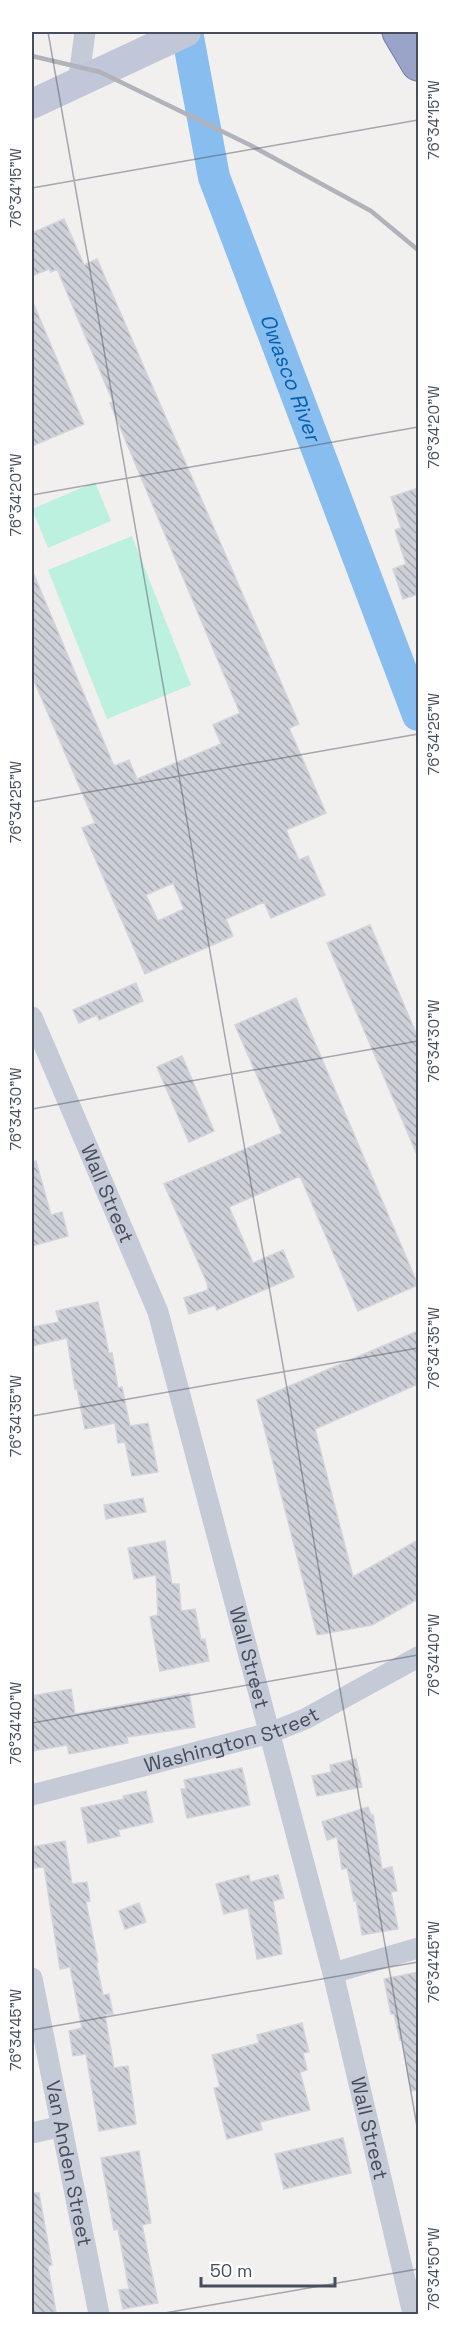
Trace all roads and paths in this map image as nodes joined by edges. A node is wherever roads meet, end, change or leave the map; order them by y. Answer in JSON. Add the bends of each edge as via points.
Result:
{"nodes":[{"id":1,"x":85,"y":32,"type":"edge"},
{"id":2,"x":186,"y":32,"type":"edge"},
{"id":3,"x":399,"y":32,"type":"edge"},
{"id":4,"x":418,"y":64,"type":"edge"},
{"id":5,"x":78,"y":84,"type":"junction"},
{"id":6,"x":32,"y":104,"type":"edge"},
{"id":7,"x":32,"y":1017,"type":"edge"},
{"id":8,"x":418,"y":1657,"type":"edge"},
{"id":9,"x":270,"y":1733,"type":"junction"},
{"id":10,"x":32,"y":1795,"type":"edge"},
{"id":11,"x":418,"y":1948,"type":"edge"},
{"id":12,"x":333,"y":1973,"type":"junction"},
{"id":13,"x":32,"y":1978,"type":"edge"},
{"id":14,"x":62,"y":2126,"type":"junction"},
{"id":15,"x":32,"y":2133,"type":"edge"},
{"id":16,"x":99,"y":2314,"type":"edge"},
{"id":17,"x":413,"y":2314,"type":"edge"}],
"edges":[{"from":1,"to":5,"type":"street"},
{"from":2,"to":5,"type":"main road"},
{"from":3,"to":4,"type":"highway"},
{"from":5,"to":6,"type":"main road"},
{"from":7,"to":9,"type":"street","name":"Wall Street","via":[[158,1312]]},
{"from":8,"to":9,"type":"street","name":"Washington Street","via":[[305,1719]]},
{"from":9,"to":10,"type":"street","name":"Washington Street"},
{"from":9,"to":12,"type":"street","name":"Wall Street"},
{"from":11,"to":12,"type":"street"},
{"from":12,"to":17,"type":"street","name":"Wall Street"},
{"from":13,"to":14,"type":"street","name":"Van Anden Street"},
{"from":14,"to":15,"type":"street"},
{"from":14,"to":16,"type":"street","name":"Van Anden Street"}]}
